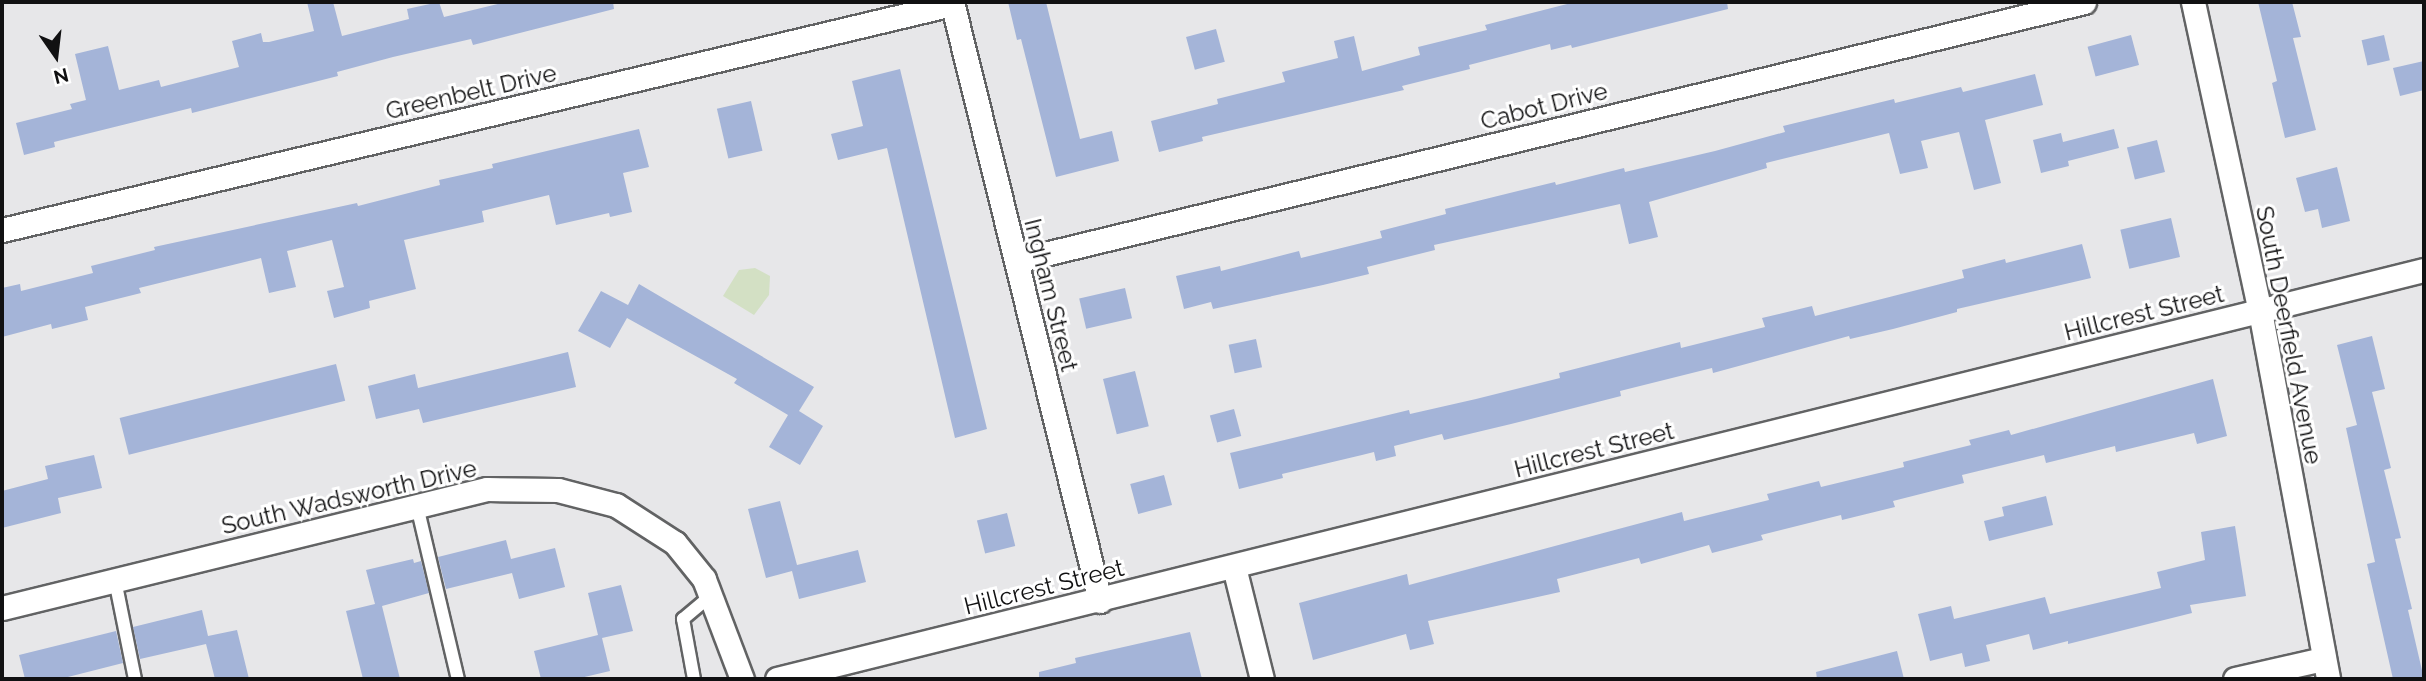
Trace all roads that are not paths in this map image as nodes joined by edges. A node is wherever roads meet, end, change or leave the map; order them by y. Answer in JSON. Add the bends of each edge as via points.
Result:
{"nodes":[{"id":1,"x":2084,"y":2,"type":"edge"},
{"id":2,"x":2193,"y":2,"type":"edge"},
{"id":3,"x":952,"y":3,"type":"edge"},
{"id":4,"x":2,"y":230,"type":"edge"},
{"id":5,"x":1016,"y":261,"type":"junction"},
{"id":6,"x":2424,"y":270,"type":"edge"},
{"id":7,"x":2260,"y":311,"type":"junction"},
{"id":8,"x":418,"y":506,"type":"junction"},
{"id":9,"x":1234,"y":567,"type":"junction"},
{"id":10,"x":115,"y":580,"type":"junction"},
{"id":11,"x":710,"y":596,"type":"junction"},
{"id":12,"x":1100,"y":601,"type":"junction"},
{"id":13,"x":2,"y":608,"type":"edge"},
{"id":14,"x":2326,"y":669,"type":"edge"},
{"id":15,"x":135,"y":679,"type":"edge"},
{"id":16,"x":458,"y":679,"type":"edge"},
{"id":17,"x":694,"y":679,"type":"edge"},
{"id":18,"x":742,"y":679,"type":"edge"},
{"id":19,"x":777,"y":679,"type":"edge"},
{"id":20,"x":1262,"y":679,"type":"edge"},
{"id":21,"x":2235,"y":679,"type":"edge"}],
"edges":[{"from":1,"to":5,"type":"street","name":"Cabot Drive"},
{"from":2,"to":7,"type":"street","name":"South Deerfield Avenue"},
{"from":3,"to":4,"type":"street","name":"Greenbelt Drive"},
{"from":3,"to":5,"type":"street","name":"Ingham Street"},
{"from":5,"to":12,"type":"street","name":"Ingham Street"},
{"from":6,"to":7,"type":"street","name":"Hillcrest Street"},
{"from":7,"to":9,"type":"street","name":"Hillcrest Street"},
{"from":7,"to":14,"type":"street","name":"South Deerfield Avenue"},
{"from":8,"to":10,"type":"street","name":"South Wadsworth Drive"},
{"from":8,"to":11,"type":"street","name":"South Wadsworth Drive","via":[[487,489],[558,490],[616,505],[675,543],[704,579]]},
{"from":8,"to":16,"type":"lane"},
{"from":9,"to":12,"type":"street","name":"Hillcrest Street"},
{"from":9,"to":20,"type":"street"},
{"from":10,"to":13,"type":"street","name":"South Wadsworth Drive"},
{"from":10,"to":15,"type":"lane"},
{"from":11,"to":17,"type":"lane","via":[[683,619]]},
{"from":11,"to":18,"type":"street","name":"South Wadsworth Drive"},
{"from":12,"to":19,"type":"street","name":"Hillcrest Street"},
{"from":14,"to":21,"type":"street"}]}
